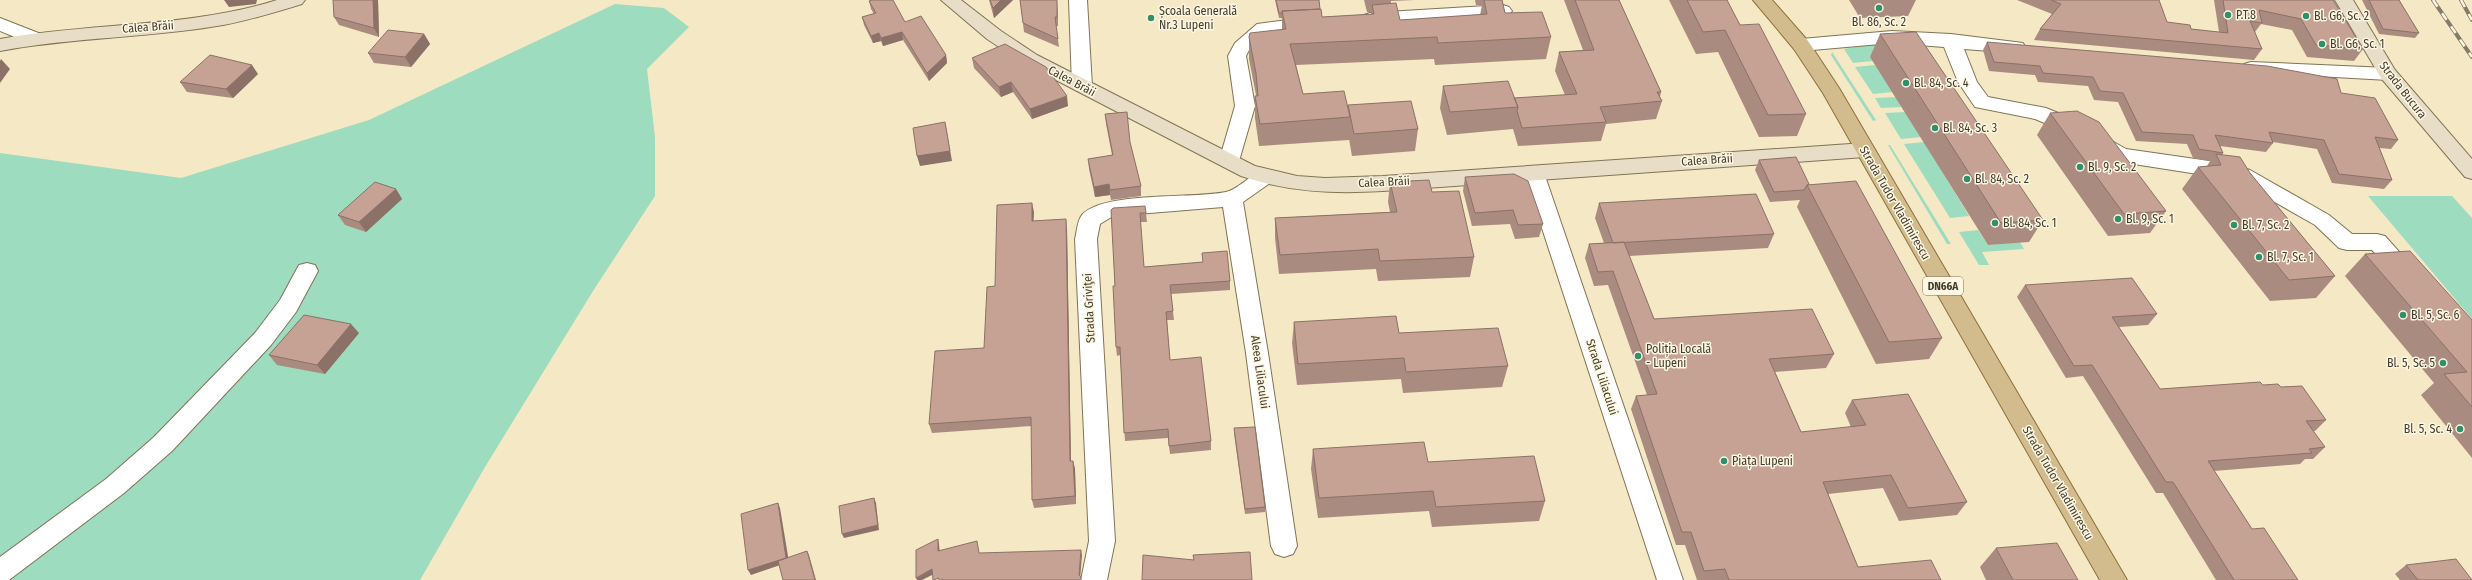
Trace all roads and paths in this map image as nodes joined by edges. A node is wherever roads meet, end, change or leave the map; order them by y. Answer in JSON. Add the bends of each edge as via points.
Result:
{"nodes":[{"id":1,"x":296,"y":0,"type":"edge"},
{"id":2,"x":950,"y":0,"type":"edge"},
{"id":3,"x":1078,"y":0,"type":"edge"},
{"id":4,"x":1762,"y":0,"type":"edge"},
{"id":5,"x":2344,"y":0,"type":"edge"},
{"id":6,"x":1503,"y":11,"type":"edge"},
{"id":7,"x":1353,"y":20,"type":"edge"},
{"id":8,"x":1329,"y":22,"type":"edge"},
{"id":9,"x":0,"y":24,"type":"edge"},
{"id":10,"x":34,"y":38,"type":"junction"},
{"id":11,"x":1952,"y":40,"type":"junction"},
{"id":12,"x":0,"y":45,"type":"edge"},
{"id":13,"x":1801,"y":45,"type":"junction"},
{"id":14,"x":2036,"y":49,"type":"edge"},
{"id":15,"x":2232,"y":67,"type":"edge"},
{"id":16,"x":2388,"y":74,"type":"junction"},
{"id":17,"x":1082,"y":86,"type":"junction"},
{"id":18,"x":1865,"y":150,"type":"junction"},
{"id":19,"x":1229,"y":161,"type":"junction"},
{"id":20,"x":2472,"y":172,"type":"edge"},
{"id":21,"x":1534,"y":173,"type":"junction"},
{"id":22,"x":1263,"y":178,"type":"junction"},
{"id":23,"x":1232,"y":199,"type":"junction"},
{"id":24,"x":307,"y":271,"type":"dead end"},
{"id":25,"x":2422,"y":290,"type":"edge"},
{"id":26,"x":1284,"y":546,"type":"dead end"},
{"id":27,"x":0,"y":572,"type":"edge"},
{"id":28,"x":1094,"y":580,"type":"edge"},
{"id":29,"x":1670,"y":580,"type":"edge"},
{"id":30,"x":2114,"y":580,"type":"edge"}],
"edges":[{"from":1,"to":10,"type":"main road","name":"Calea Brăii","via":[[230,19]]},
{"from":2,"to":17,"type":"main road","name":"Calea Brăii","via":[[1012,48]]},
{"from":3,"to":17,"type":"street"},
{"from":4,"to":13,"type":"main road","name":"Strada Tudor Vladimirescu","number":"DN66A"},
{"from":5,"to":16,"type":"main road","name":"Strada Bucura"},
{"from":6,"to":7,"type":"street"},
{"from":8,"to":19,"type":"street","via":[[1263,28],[1244,43],[1237,56],[1245,106]]},
{"from":9,"to":10,"type":"street","name":"Calea Brăii"},
{"from":10,"to":12,"type":"main road"},
{"from":11,"to":13,"type":"street","via":[[1892,37]]},
{"from":11,"to":14,"type":"street"},
{"from":11,"to":25,"type":"street","via":[[1977,98],[1982,102],[2039,113],[2066,124],[2121,156],[2243,175],[2322,220],[2347,242],[2380,243]]},
{"from":13,"to":18,"type":"main road","name":"Strada Tudor Vladimirescu","number":"DN66A"},
{"from":15,"to":16,"type":"street"},
{"from":16,"to":20,"type":"main road","name":"Strada Bucura"},
{"from":17,"to":19,"type":"main road","name":"Calea Brăii"},
{"from":18,"to":21,"type":"main road","name":"Calea Brăii"},
{"from":18,"to":30,"type":"main road","name":"Strada Tudor Vladimirescu","number":"DN66A"},
{"from":19,"to":22,"type":"main road","name":"Calea Brăii"},
{"from":21,"to":22,"type":"main road","name":"Calea Brăii","via":[[1305,186]]},
{"from":21,"to":29,"type":"street","name":"Strada Liliacului"},
{"from":22,"to":23,"type":"street","name":"Strada Griviţei"},
{"from":23,"to":26,"type":"street","name":"Aleea Liliacului"},
{"from":23,"to":28,"type":"street","name":"Strada Griviţei","via":[[1109,209],[1090,220],[1087,227],[1102,541]]},
{"from":24,"to":27,"type":"street","via":[[288,306],[263,340],[162,444],[115,486]]}]}
